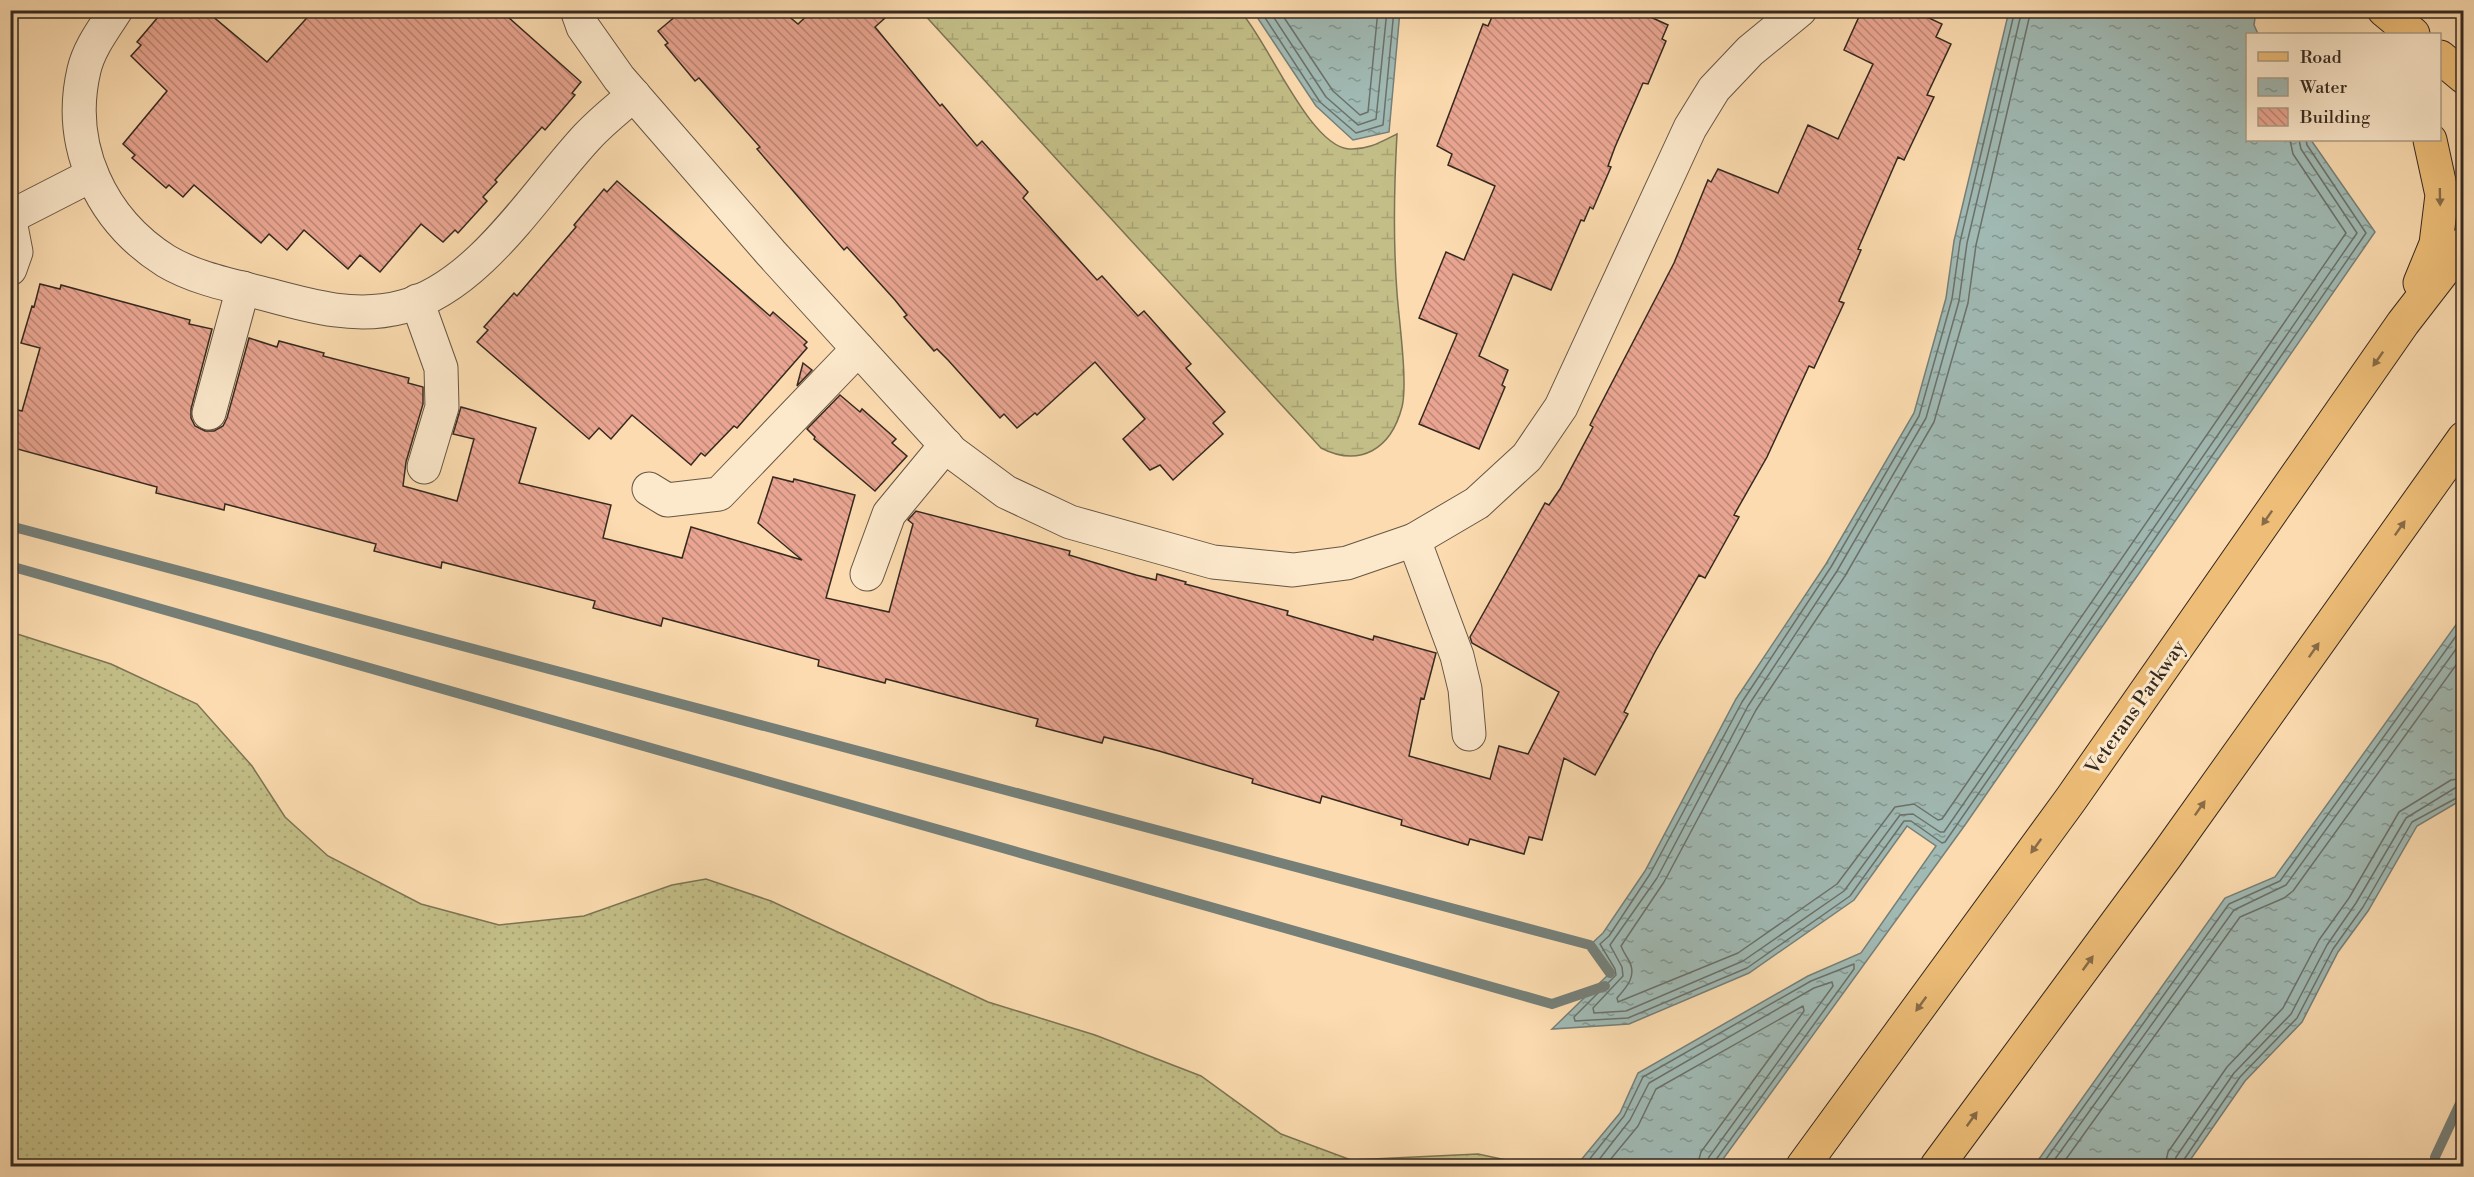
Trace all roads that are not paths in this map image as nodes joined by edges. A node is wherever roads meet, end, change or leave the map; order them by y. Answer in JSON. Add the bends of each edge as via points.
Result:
{"nodes":[{"id":1,"x":117,"y":10,"type":"edge"},
{"id":2,"x":577,"y":10,"type":"edge"},
{"id":3,"x":1800,"y":10,"type":"edge"},
{"id":4,"x":2367,"y":10,"type":"edge"},
{"id":5,"x":2384,"y":10,"type":"edge"},
{"id":6,"x":2384,"y":33,"type":"edge"},
{"id":7,"x":2412,"y":33,"type":"edge"},
{"id":8,"x":2441,"y":59,"type":"edge"},
{"id":9,"x":2463,"y":77,"type":"edge"},
{"id":10,"x":634,"y":95,"type":"junction"},
{"id":11,"x":2430,"y":141,"type":"edge"},
{"id":12,"x":92,"y":175,"type":"junction"},
{"id":13,"x":10,"y":219,"type":"edge"},
{"id":14,"x":2463,"y":244,"type":"edge"},
{"id":15,"x":10,"y":269,"type":"edge"},
{"id":16,"x":243,"y":288,"type":"junction"},
{"id":17,"x":417,"y":302,"type":"junction"},
{"id":18,"x":2403,"y":323,"type":"junction"},
{"id":19,"x":858,"y":349,"type":"junction"},
{"id":20,"x":209,"y":412,"type":"dead end"},
{"id":21,"x":2463,"y":438,"type":"edge"},
{"id":22,"x":946,"y":445,"type":"junction"},
{"id":23,"x":424,"y":467,"type":"dead end"},
{"id":24,"x":649,"y":489,"type":"dead end"},
{"id":25,"x":1414,"y":540,"type":"junction"},
{"id":26,"x":867,"y":574,"type":"dead end"},
{"id":27,"x":1469,"y":735,"type":"dead end"},
{"id":28,"x":1803,"y":1167,"type":"edge"},
{"id":29,"x":1937,"y":1167,"type":"edge"}],
"edges":[{"from":1,"to":12,"type":"lane","via":[[97,39],[84,69],[79,112],[85,157]]},
{"from":2,"to":10,"type":"lane","via":[[584,27]]},
{"from":3,"to":25,"type":"lane","via":[[1750,51],[1713,89],[1690,128],[1561,406],[1527,457],[1477,503]]},
{"from":4,"to":6,"type":"main road"},
{"from":5,"to":7,"type":"main road"},
{"from":8,"to":9,"type":"main road"},
{"from":10,"to":17,"type":"lane","via":[[587,137],[478,262],[444,290]]},
{"from":10,"to":19,"type":"lane"},
{"from":11,"to":18,"type":"main road","one_way":true,"via":[[2442,195],[2436,244]]},
{"from":12,"to":13,"type":"lane"},
{"from":12,"to":16,"type":"lane","via":[[100,195],[135,239],[168,262]]},
{"from":13,"to":15,"type":"lane","via":[[16,252]]},
{"from":14,"to":18,"type":"main road","name":"Veterans Parkway"},
{"from":16,"to":17,"type":"lane","via":[[316,308],[362,313]]},
{"from":16,"to":20,"type":"lane"},
{"from":17,"to":23,"type":"lane","via":[[441,368],[442,406]]},
{"from":18,"to":28,"type":"main road","name":"Veterans Parkway","one_way":true,"via":[[2071,799]]},
{"from":19,"to":22,"type":"lane"},
{"from":19,"to":24,"type":"lane","via":[[719,494],[667,500]]},
{"from":29,"to":21,"type":"main road","one_way":true,"via":[[2166,856]]},
{"from":22,"to":25,"type":"lane","via":[[1006,492],[1070,522],[1213,561],[1293,570],[1347,563]]},
{"from":22,"to":26,"type":"lane","via":[[889,514]]},
{"from":25,"to":27,"type":"lane","via":[[1457,656]]}]}
